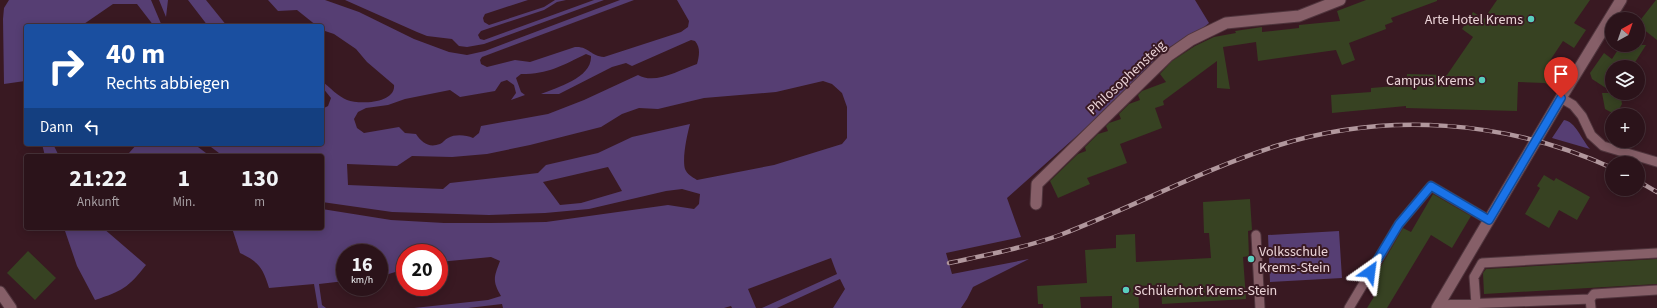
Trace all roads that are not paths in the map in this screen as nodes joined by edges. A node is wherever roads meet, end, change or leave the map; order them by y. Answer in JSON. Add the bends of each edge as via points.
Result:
{"nodes":[{"id":1,"x":1340,"y":0,"type":"edge"},
{"id":2,"x":1621,"y":0,"type":"edge"},
{"id":3,"x":1561,"y":98,"type":"junction"},
{"id":4,"x":1657,"y":162,"type":"edge"},
{"id":5,"x":1036,"y":204,"type":"dead end"},
{"id":6,"x":1489,"y":220,"type":"junction"},
{"id":7,"x":1256,"y":235,"type":"dead end"},
{"id":8,"x":1657,"y":253,"type":"edge"},
{"id":9,"x":1657,"y":290,"type":"edge"},
{"id":10,"x":0,"y":292,"type":"edge"},
{"id":11,"x":1476,"y":304,"type":"junction"},
{"id":12,"x":1591,"y":304,"type":"edge"},
{"id":13,"x":1438,"y":306,"type":"edge"},
{"id":14,"x":1465,"y":306,"type":"edge"},
{"id":15,"x":12,"y":308,"type":"edge"},
{"id":16,"x":1260,"y":308,"type":"edge"},
{"id":17,"x":1349,"y":308,"type":"edge"}],
"edges":[{"from":1,"to":5,"type":"street","name":"Philosophensteig","via":[[1299,16],[1226,23],[1191,40],[1168,56],[1038,184]]},
{"from":2,"to":3,"type":"street"},
{"from":3,"to":4,"type":"lane","via":[[1573,105],[1582,116],[1591,135],[1604,146]]},
{"from":3,"to":6,"type":"street"},
{"from":6,"to":13,"type":"street"},
{"from":6,"to":17,"type":"lane","via":[[1431,186],[1399,224]]},
{"from":7,"to":16,"type":"lane"},
{"from":8,"to":11,"type":"lane","via":[[1482,263],[1474,277]]},
{"from":9,"to":12,"type":"lane","via":[[1594,294]]},
{"from":10,"to":15,"type":"street"},
{"from":11,"to":12,"type":"lane"},
{"from":11,"to":14,"type":"lane"},
{"from":13,"to":14,"type":"lane"}]}
